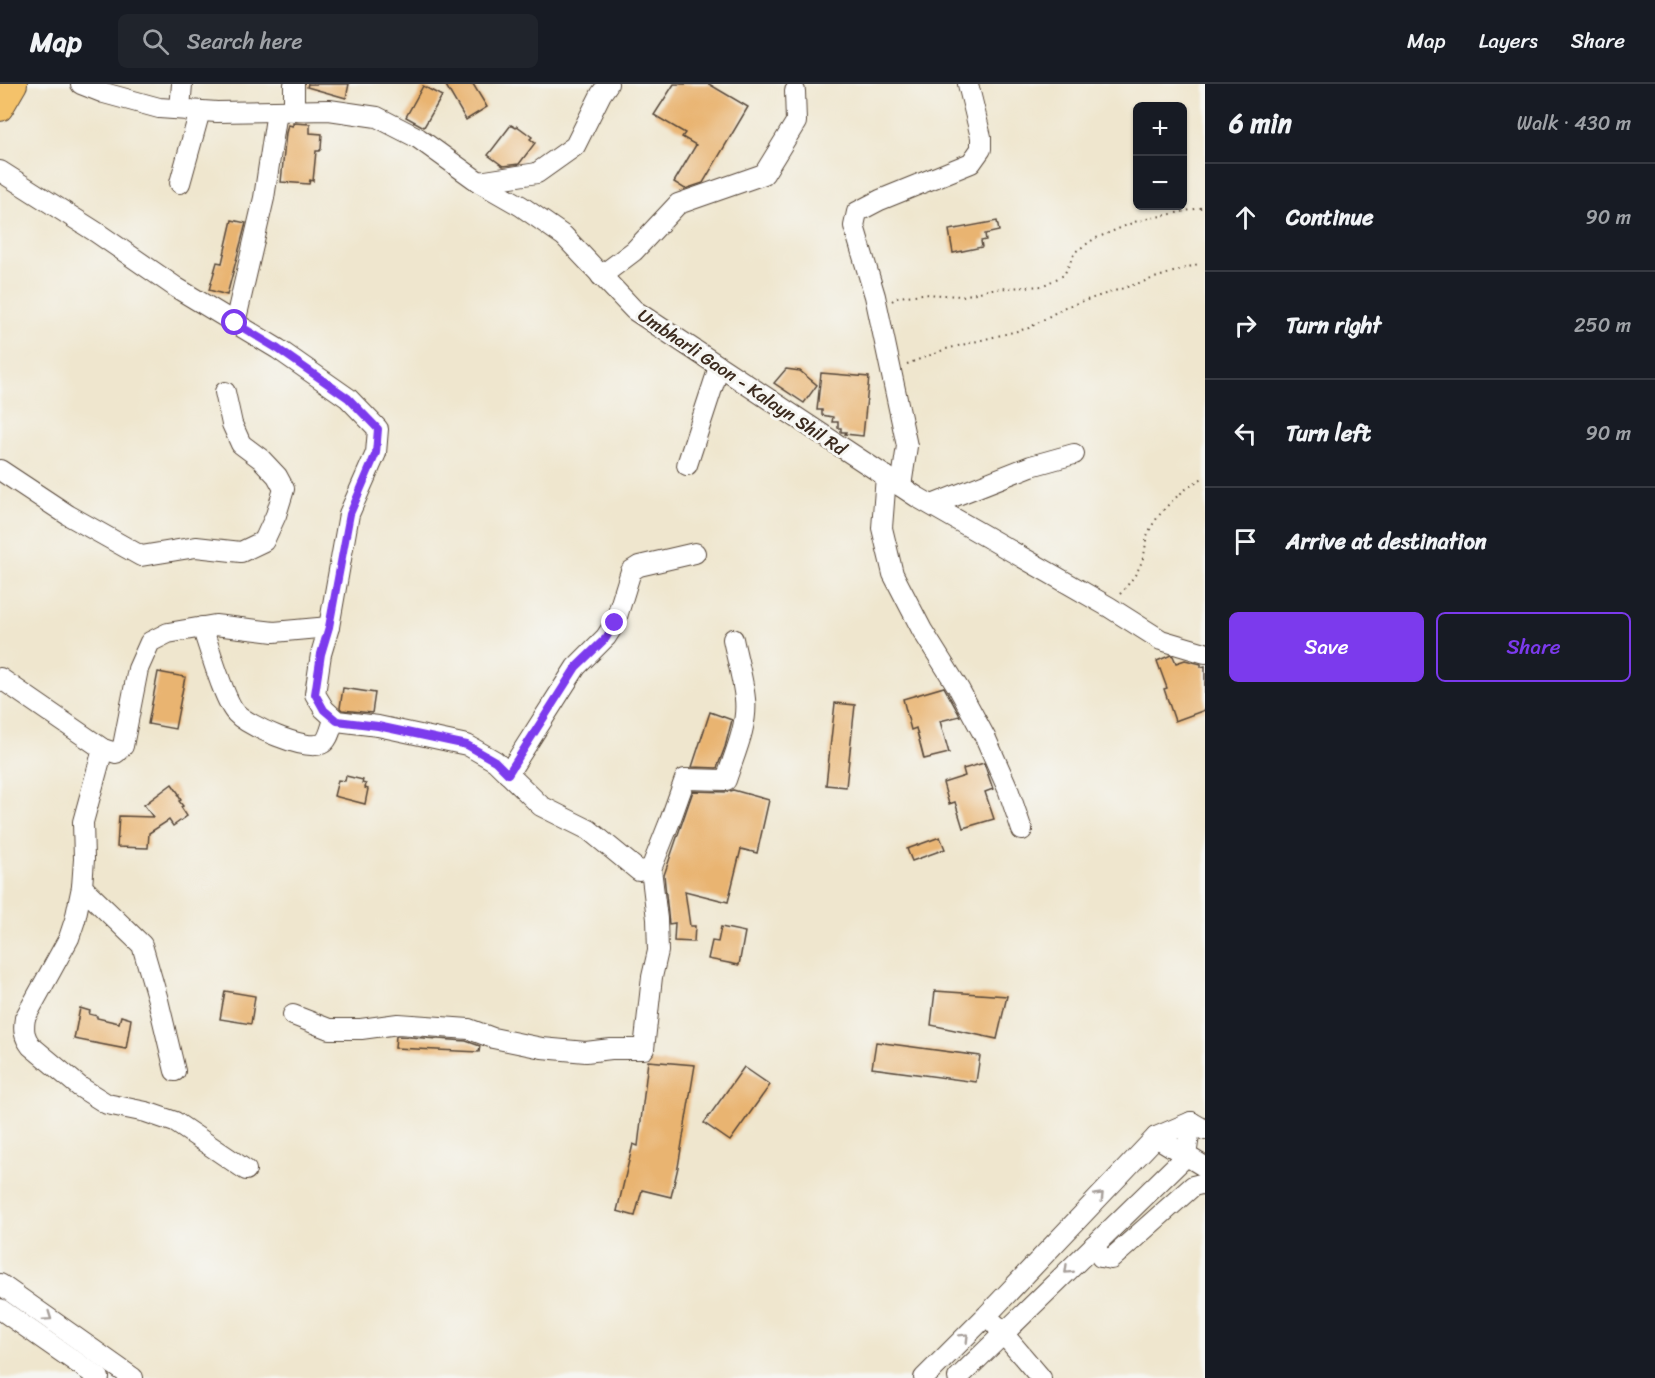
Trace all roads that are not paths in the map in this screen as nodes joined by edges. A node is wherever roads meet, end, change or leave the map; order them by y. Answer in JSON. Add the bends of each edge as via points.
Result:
{"nodes":[{"id":1,"x":14,"y":84,"type":"edge"},
{"id":2,"x":81,"y":84,"type":"edge"},
{"id":3,"x":182,"y":84,"type":"edge"},
{"id":4,"x":294,"y":84,"type":"edge"},
{"id":5,"x":608,"y":84,"type":"edge"},
{"id":6,"x":968,"y":84,"type":"edge"},
{"id":7,"x":795,"y":91,"type":"dead end"},
{"id":8,"x":0,"y":108,"type":"edge"},
{"id":9,"x":180,"y":109,"type":"junction"},
{"id":10,"x":200,"y":111,"type":"junction"},
{"id":11,"x":285,"y":111,"type":"junction"},
{"id":12,"x":0,"y":171,"type":"edge"},
{"id":13,"x":479,"y":182,"type":"junction"},
{"id":14,"x":180,"y":183,"type":"dead end"},
{"id":15,"x":601,"y":276,"type":"junction"},
{"id":16,"x":235,"y":323,"type":"junction"},
{"id":17,"x":719,"y":367,"type":"junction"},
{"id":18,"x":225,"y":392,"type":"dead end"},
{"id":19,"x":1074,"y":453,"type":"dead end"},
{"id":20,"x":687,"y":465,"type":"dead end"},
{"id":21,"x":0,"y":470,"type":"edge"},
{"id":22,"x":894,"y":481,"type":"junction"},
{"id":23,"x":932,"y":505,"type":"junction"},
{"id":24,"x":695,"y":553,"type":"dead end"},
{"id":25,"x":202,"y":627,"type":"junction"},
{"id":26,"x":329,"y":627,"type":"junction"},
{"id":27,"x":734,"y":639,"type":"dead end"},
{"id":28,"x":1205,"y":653,"type":"edge"},
{"id":29,"x":0,"y":678,"type":"edge"},
{"id":30,"x":334,"y":720,"type":"junction"},
{"id":31,"x":103,"y":749,"type":"junction"},
{"id":32,"x":508,"y":774,"type":"junction"},
{"id":33,"x":1022,"y":830,"type":"dead end"},
{"id":34,"x":651,"y":869,"type":"junction"},
{"id":35,"x":82,"y":887,"type":"junction"},
{"id":36,"x":292,"y":1015,"type":"dead end"},
{"id":37,"x":175,"y":1071,"type":"dead end"},
{"id":38,"x":1198,"y":1126,"type":"edge"},
{"id":39,"x":1156,"y":1137,"type":"junction"},
{"id":40,"x":1186,"y":1156,"type":"junction"},
{"id":41,"x":1205,"y":1167,"type":"edge"},
{"id":42,"x":246,"y":1170,"type":"dead end"},
{"id":43,"x":1205,"y":1183,"type":"edge"},
{"id":44,"x":1094,"y":1245,"type":"junction"},
{"id":45,"x":0,"y":1284,"type":"edge"},
{"id":46,"x":0,"y":1309,"type":"edge"},
{"id":47,"x":987,"y":1315,"type":"junction"},
{"id":48,"x":1004,"y":1333,"type":"junction"},
{"id":49,"x":99,"y":1378,"type":"edge"},
{"id":50,"x":133,"y":1378,"type":"edge"},
{"id":51,"x":924,"y":1378,"type":"edge"},
{"id":52,"x":958,"y":1378,"type":"edge"},
{"id":53,"x":1041,"y":1378,"type":"edge"}],
"edges":[{"from":1,"to":8,"type":"main road"},
{"from":2,"to":9,"type":"street","name":"Umbharli Gaon - Kalayn Shil Rd","via":[[159,108]]},
{"from":3,"to":9,"type":"street"},
{"from":4,"to":11,"type":"street"},
{"from":5,"to":13,"type":"street","via":[[568,152],[537,173]]},
{"from":6,"to":22,"type":"street","via":[[981,137],[981,148],[971,162],[857,212],[854,226],[907,446]]},
{"from":7,"to":15,"type":"street","via":[[796,122],[764,174],[678,204],[634,251]]},
{"from":9,"to":10,"type":"street","name":"Umbharli Gaon - Kalayn Shil Rd"},
{"from":10,"to":11,"type":"street","name":"Umbharli Gaon - Kalayn Shil Rd"},
{"from":10,"to":14,"type":"street"},
{"from":11,"to":13,"type":"street","name":"Umbharli Gaon - Kalayn Shil Rd","via":[[329,110],[377,117],[418,138]]},
{"from":11,"to":16,"type":"street"},
{"from":12,"to":16,"type":"street"},
{"from":13,"to":15,"type":"street","name":"Umbharli Gaon - Kalayn Shil Rd","via":[[564,236]]},
{"from":15,"to":17,"type":"street","name":"Umbharli Gaon - Kalayn Shil Rd","via":[[634,310]]},
{"from":16,"to":26,"type":"street","via":[[348,398],[378,429],[376,453],[350,514]]},
{"from":17,"to":20,"type":"street"},
{"from":17,"to":22,"type":"street","name":"Umbharli Gaon - Kalayn Shil Rd"},
{"from":18,"to":21,"type":"street","via":[[241,444],[261,459],[284,489],[264,541],[241,552],[196,547],[141,556],[68,515]]},
{"from":19,"to":23,"type":"street"},
{"from":22,"to":23,"type":"street","name":"Umbharli Gaon - Kalayn Shil Rd"},
{"from":22,"to":33,"type":"street","via":[[882,528],[893,574],[986,739]]},
{"from":23,"to":28,"type":"street","name":"Umbharli Gaon - Kalayn Shil Rd","via":[[1161,640]]},
{"from":24,"to":32,"type":"street","via":[[631,571],[615,623],[606,638],[576,667]]},
{"from":25,"to":26,"type":"street","via":[[274,632]]},
{"from":25,"to":30,"type":"street","via":[[228,700],[248,722],[308,746],[326,741]]},
{"from":25,"to":31,"type":"street","via":[[168,633],[150,642],[138,669],[123,746],[116,753]]},
{"from":26,"to":30,"type":"street","via":[[315,694]]},
{"from":27,"to":34,"type":"street","via":[[745,711],[726,780],[685,779]]},
{"from":29,"to":31,"type":"street"},
{"from":30,"to":32,"type":"street","via":[[467,745],[495,761]]},
{"from":31,"to":35,"type":"street","via":[[83,822]]},
{"from":32,"to":34,"type":"street","via":[[541,806],[589,830],[639,871]]},
{"from":34,"to":36,"type":"street","via":[[658,951],[644,1049],[586,1052],[542,1048],[469,1029],[398,1024],[329,1029]]},
{"from":35,"to":37,"type":"street","via":[[142,945]]},
{"from":35,"to":42,"type":"street","via":[[69,938],[25,1018],[26,1038],[80,1087],[107,1104],[175,1122]]},
{"from":38,"to":39,"type":"street"},
{"from":38,"to":40,"type":"street"},
{"from":39,"to":40,"type":"street"},
{"from":47,"to":39,"type":"street","one_way":true},
{"from":40,"to":41,"type":"street"},
{"from":40,"to":44,"type":"street"},
{"from":43,"to":44,"type":"street","via":[[1193,1186],[1111,1259],[1101,1257]]},
{"from":44,"to":48,"type":"street","one_way":true},
{"from":45,"to":50,"type":"street","one_way":true},
{"from":46,"to":49,"type":"street"},
{"from":47,"to":48,"type":"street"},
{"from":51,"to":47,"type":"street","one_way":true},
{"from":48,"to":52,"type":"street"},
{"from":48,"to":53,"type":"street"}]}
